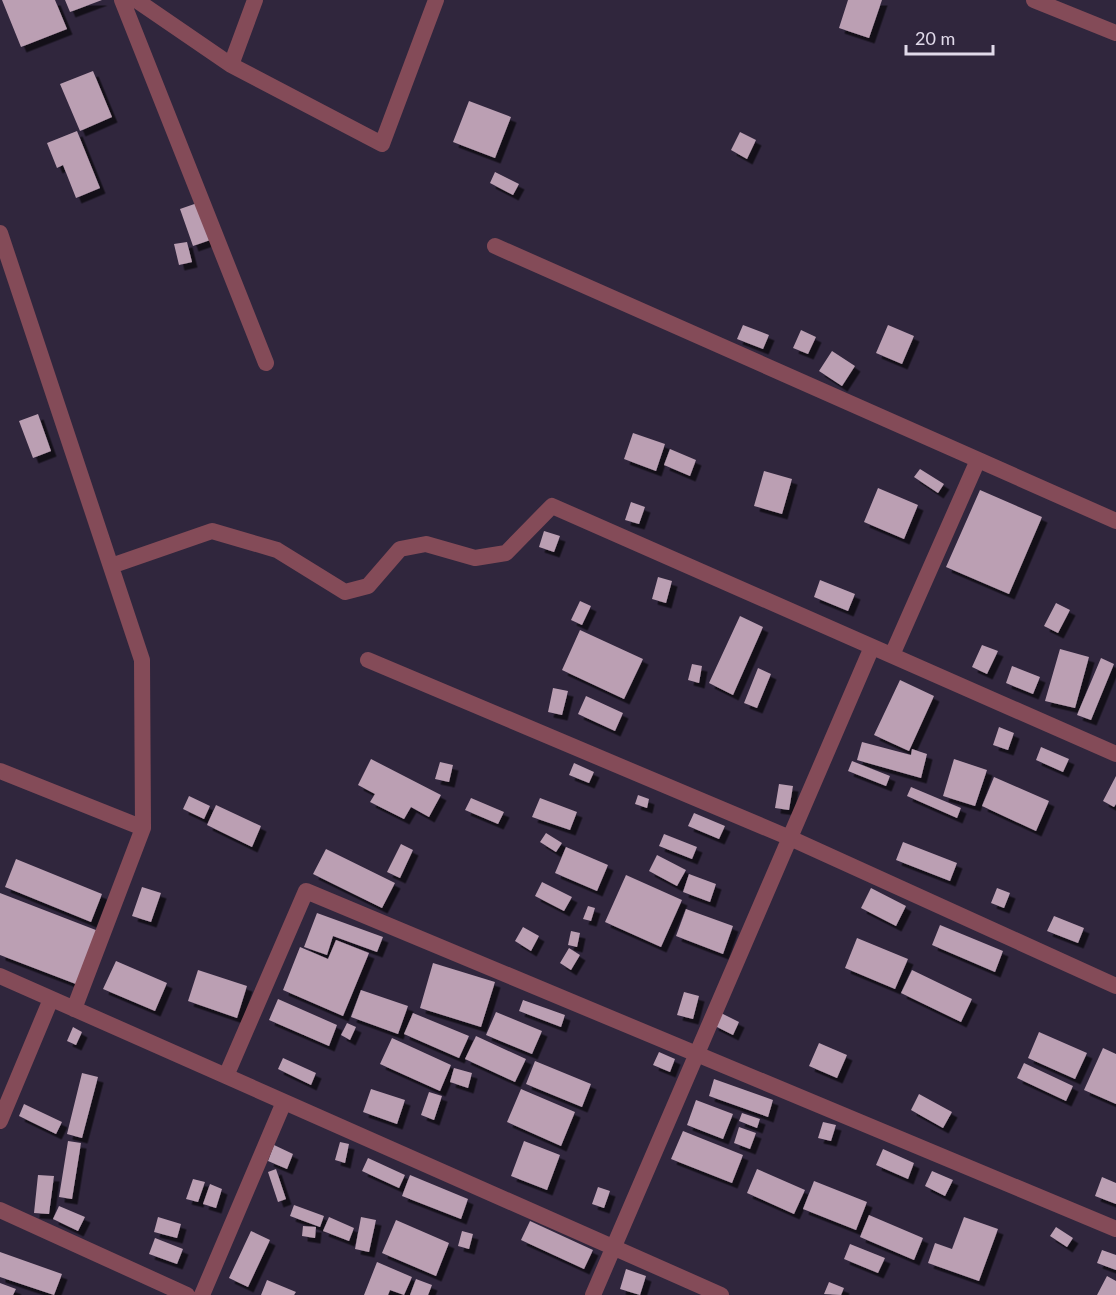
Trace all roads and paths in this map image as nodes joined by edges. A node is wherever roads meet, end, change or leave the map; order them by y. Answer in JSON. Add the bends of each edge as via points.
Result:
{"nodes":[{"id":1,"x":122,"y":0,"type":"edge"},
{"id":2,"x":136,"y":0,"type":"edge"},
{"id":3,"x":255,"y":0,"type":"edge"},
{"id":4,"x":436,"y":0,"type":"edge"},
{"id":5,"x":1034,"y":0,"type":"edge"},
{"id":6,"x":1116,"y":33,"type":"edge"},
{"id":7,"x":231,"y":65,"type":"junction"},
{"id":8,"x":0,"y":233,"type":"edge"},
{"id":9,"x":495,"y":246,"type":"dead end"},
{"id":10,"x":266,"y":363,"type":"dead end"},
{"id":11,"x":978,"y":460,"type":"junction"},
{"id":12,"x":1116,"y":521,"type":"edge"},
{"id":13,"x":111,"y":566,"type":"junction"},
{"id":14,"x":872,"y":646,"type":"junction"},
{"id":15,"x":892,"y":655,"type":"junction"},
{"id":16,"x":368,"y":660,"type":"dead end"},
{"id":17,"x":1116,"y":754,"type":"edge"},
{"id":18,"x":0,"y":771,"type":"edge"},
{"id":19,"x":143,"y":828,"type":"junction"},
{"id":20,"x":790,"y":838,"type":"junction"},
{"id":21,"x":0,"y":976,"type":"edge"},
{"id":22,"x":1116,"y":986,"type":"edge"},
{"id":23,"x":51,"y":999,"type":"junction"},
{"id":24,"x":74,"y":1009,"type":"junction"},
{"id":25,"x":697,"y":1054,"type":"junction"},
{"id":26,"x":226,"y":1076,"type":"junction"},
{"id":27,"x":284,"y":1102,"type":"junction"},
{"id":28,"x":0,"y":1121,"type":"edge"},
{"id":29,"x":0,"y":1210,"type":"edge"},
{"id":30,"x":1116,"y":1229,"type":"edge"},
{"id":31,"x":613,"y":1247,"type":"junction"},
{"id":32,"x":188,"y":1295,"type":"edge"},
{"id":33,"x":202,"y":1295,"type":"edge"},
{"id":34,"x":593,"y":1295,"type":"edge"},
{"id":35,"x":721,"y":1295,"type":"edge"}],
"edges":[{"from":1,"to":10,"type":"street"},
{"from":2,"to":7,"type":"street"},
{"from":3,"to":7,"type":"street"},
{"from":4,"to":7,"type":"street","via":[[382,144]]},
{"from":5,"to":6,"type":"street"},
{"from":8,"to":13,"type":"street"},
{"from":9,"to":11,"type":"street"},
{"from":11,"to":12,"type":"street"},
{"from":11,"to":15,"type":"street"},
{"from":13,"to":14,"type":"street","via":[[213,531],[277,550],[345,592],[368,586],[400,549],[426,544],[475,558],[506,553],[552,506]]},
{"from":13,"to":19,"type":"street","via":[[142,660]]},
{"from":14,"to":15,"type":"street"},
{"from":14,"to":20,"type":"street"},
{"from":15,"to":17,"type":"street"},
{"from":16,"to":20,"type":"street"},
{"from":18,"to":19,"type":"street"},
{"from":19,"to":24,"type":"street"},
{"from":20,"to":22,"type":"street"},
{"from":20,"to":25,"type":"street"},
{"from":21,"to":23,"type":"street"},
{"from":23,"to":24,"type":"street"},
{"from":23,"to":28,"type":"street"},
{"from":24,"to":26,"type":"street"},
{"from":25,"to":26,"type":"street","via":[[306,891]]},
{"from":25,"to":30,"type":"street"},
{"from":25,"to":31,"type":"street"},
{"from":26,"to":27,"type":"street"},
{"from":27,"to":31,"type":"street"},
{"from":27,"to":33,"type":"street"},
{"from":29,"to":32,"type":"street"},
{"from":31,"to":34,"type":"street"},
{"from":31,"to":35,"type":"street"}]}
